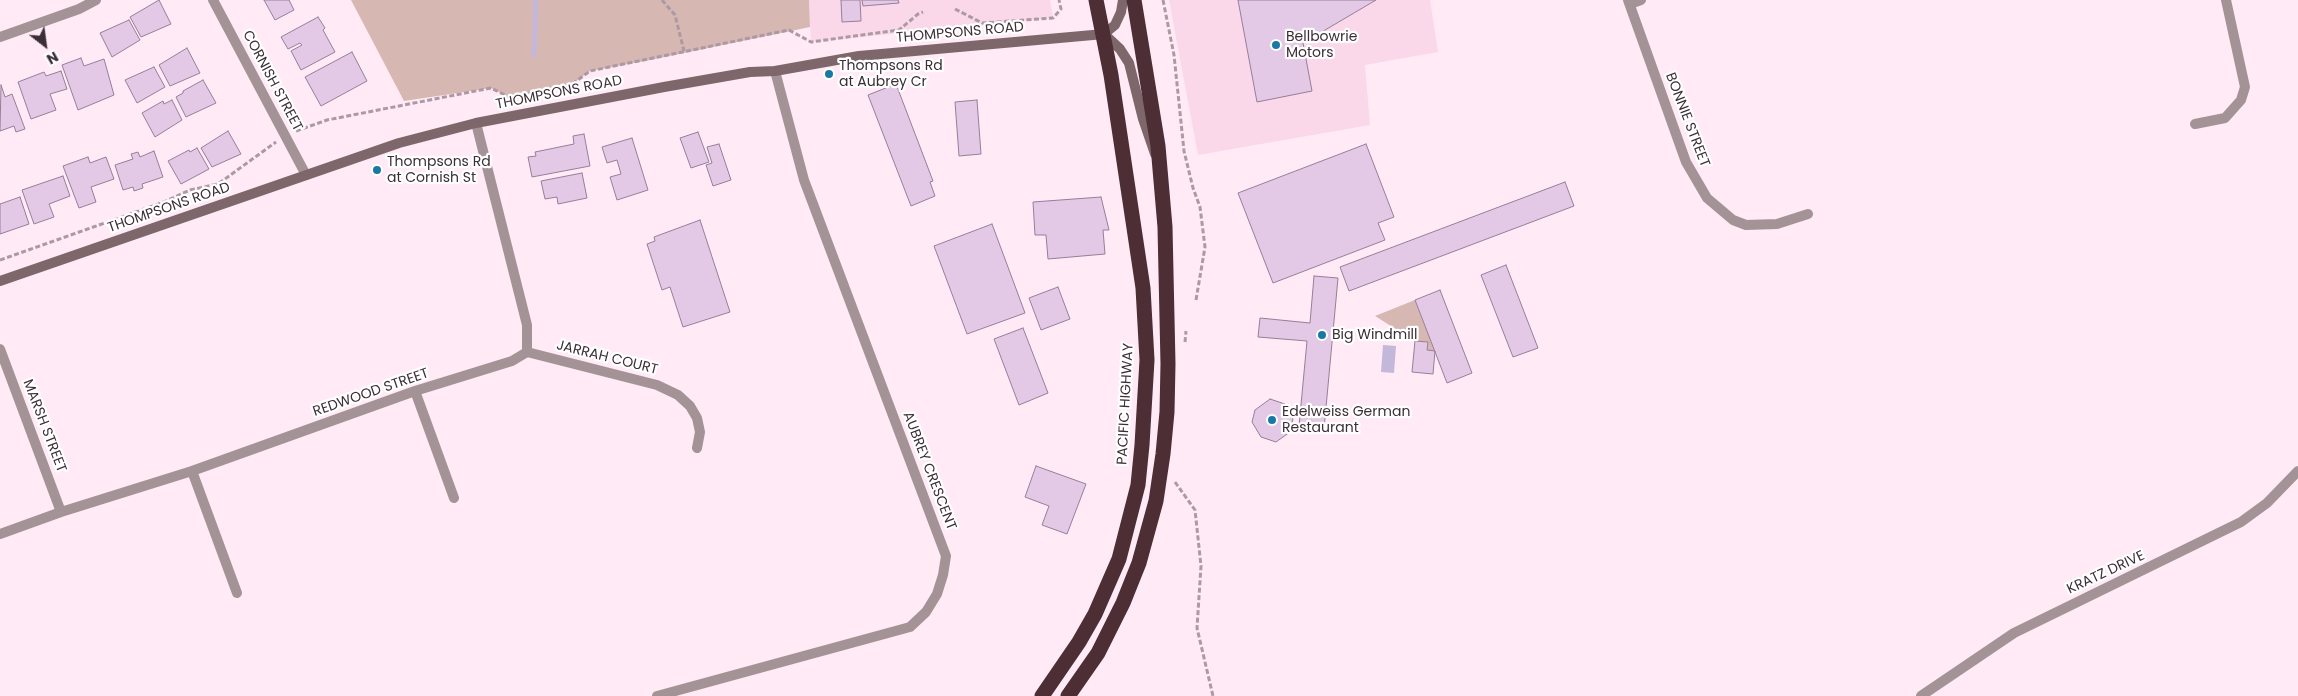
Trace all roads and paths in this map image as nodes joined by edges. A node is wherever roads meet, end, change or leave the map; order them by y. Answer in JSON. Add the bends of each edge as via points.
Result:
{"nodes":[{"id":1,"x":96,"y":0,"type":"edge"},
{"id":2,"x":213,"y":0,"type":"edge"},
{"id":3,"x":662,"y":0,"type":"edge"},
{"id":4,"x":1060,"y":0,"type":"edge"},
{"id":5,"x":1096,"y":0,"type":"edge"},
{"id":6,"x":1123,"y":0,"type":"edge"},
{"id":7,"x":1134,"y":0,"type":"edge"},
{"id":8,"x":1163,"y":0,"type":"edge"},
{"id":9,"x":1641,"y":0,"type":"edge"},
{"id":10,"x":2226,"y":0,"type":"edge"},
{"id":11,"x":1629,"y":2,"type":"edge"},
{"id":12,"x":955,"y":9,"type":"dead end"},
{"id":13,"x":923,"y":12,"type":"dead end"},
{"id":14,"x":1104,"y":34,"type":"junction"},
{"id":15,"x":0,"y":37,"type":"edge"},
{"id":16,"x":684,"y":51,"type":"junction"},
{"id":17,"x":775,"y":71,"type":"junction"},
{"id":18,"x":476,"y":123,"type":"junction"},
{"id":19,"x":2195,"y":124,"type":"dead end"},
{"id":20,"x":298,"y":130,"type":"dead end"},
{"id":21,"x":273,"y":143,"type":"dead end"},
{"id":22,"x":1160,"y":168,"type":"junction"},
{"id":23,"x":306,"y":175,"type":"junction"},
{"id":24,"x":1808,"y":214,"type":"dead end"},
{"id":25,"x":0,"y":260,"type":"edge"},
{"id":26,"x":0,"y":281,"type":"edge"},
{"id":27,"x":1196,"y":300,"type":"dead end"},
{"id":28,"x":0,"y":349,"type":"edge"},
{"id":29,"x":527,"y":352,"type":"junction"},
{"id":30,"x":415,"y":391,"type":"junction"},
{"id":31,"x":697,"y":448,"type":"dead end"},
{"id":32,"x":192,"y":471,"type":"junction"},
{"id":33,"x":2298,"y":471,"type":"edge"},
{"id":34,"x":1175,"y":482,"type":"dead end"},
{"id":35,"x":454,"y":498,"type":"dead end"},
{"id":36,"x":61,"y":512,"type":"junction"},
{"id":37,"x":0,"y":534,"type":"edge"},
{"id":38,"x":237,"y":593,"type":"dead end"},
{"id":39,"x":657,"y":696,"type":"edge"},
{"id":40,"x":1042,"y":696,"type":"edge"},
{"id":41,"x":1068,"y":696,"type":"edge"},
{"id":42,"x":1213,"y":696,"type":"edge"},
{"id":43,"x":1921,"y":696,"type":"edge"}],
"edges":[{"from":1,"to":15,"type":"street"},
{"from":2,"to":23,"type":"street","name":"CORNISH STREET"},
{"from":3,"to":16,"type":"path","via":[[675,15]]},
{"from":4,"to":12,"type":"path","via":[[1061,9],[1053,18],[982,23]]},
{"from":5,"to":14,"type":"highway","name":"PACIFIC HIGHWAY"},
{"from":6,"to":14,"type":"street","via":[[1115,25]]},
{"from":7,"to":22,"type":"highway"},
{"from":8,"to":27,"type":"path","via":[[1174,55],[1184,151],[1200,207],[1205,247]]},
{"from":9,"to":11,"type":"street"},
{"from":10,"to":19,"type":"street","via":[[2245,87],[2241,100],[2225,118]]},
{"from":11,"to":24,"type":"street","name":"BONNIE STREET","via":[[1686,162],[1706,198],[1733,220],[1746,225],[1778,224]]},
{"from":13,"to":16,"type":"path","via":[[899,30],[811,42],[789,30]]},
{"from":14,"to":17,"type":"street","name":"THOMPSONS ROAD","via":[[859,56]]},
{"from":14,"to":22,"type":"street","via":[[1129,63]]},
{"from":14,"to":40,"type":"highway","name":"PACIFIC HIGHWAY","via":[[1143,288],[1147,360],[1142,445],[1138,485],[1119,558],[1095,614]]},
{"from":16,"to":20,"type":"path","via":[[590,70],[571,85],[509,97],[491,88],[327,120]]},
{"from":17,"to":18,"type":"street","name":"THOMPSONS ROAD","via":[[750,72]]},
{"from":17,"to":39,"type":"street","name":"AUBREY CRESCENT","via":[[804,180],[946,556],[943,575],[926,612],[910,627]]},
{"from":18,"to":23,"type":"street","name":"THOMPSONS ROAD"},
{"from":18,"to":29,"type":"street","via":[[527,325]]},
{"from":21,"to":25,"type":"path","via":[[218,184],[190,190]]},
{"from":22,"to":41,"type":"highway","via":[[1166,227],[1168,306],[1167,412],[1160,480],[1146,540],[1123,603],[1098,653]]},
{"from":23,"to":26,"type":"street","name":"THOMPSONS ROAD"},
{"from":28,"to":36,"type":"street","name":"MARSH STREET"},
{"from":29,"to":30,"type":"street","name":"REDWOOD STREET","via":[[512,361]]},
{"from":29,"to":31,"type":"street","name":"JARRAH COURT","via":[[657,385],[678,395],[697,418],[700,432]]},
{"from":30,"to":32,"type":"street","name":"REDWOOD STREET"},
{"from":30,"to":35,"type":"street"},
{"from":32,"to":36,"type":"street","name":"REDWOOD STREET"},
{"from":32,"to":38,"type":"street"},
{"from":33,"to":43,"type":"street","name":"KRATZ DRIVE","via":[[2267,503],[2241,522],[2014,633]]},
{"from":34,"to":42,"type":"path","via":[[1195,510],[1201,566],[1197,628]]},
{"from":36,"to":37,"type":"street","name":"REDWOOD STREET"}]}
